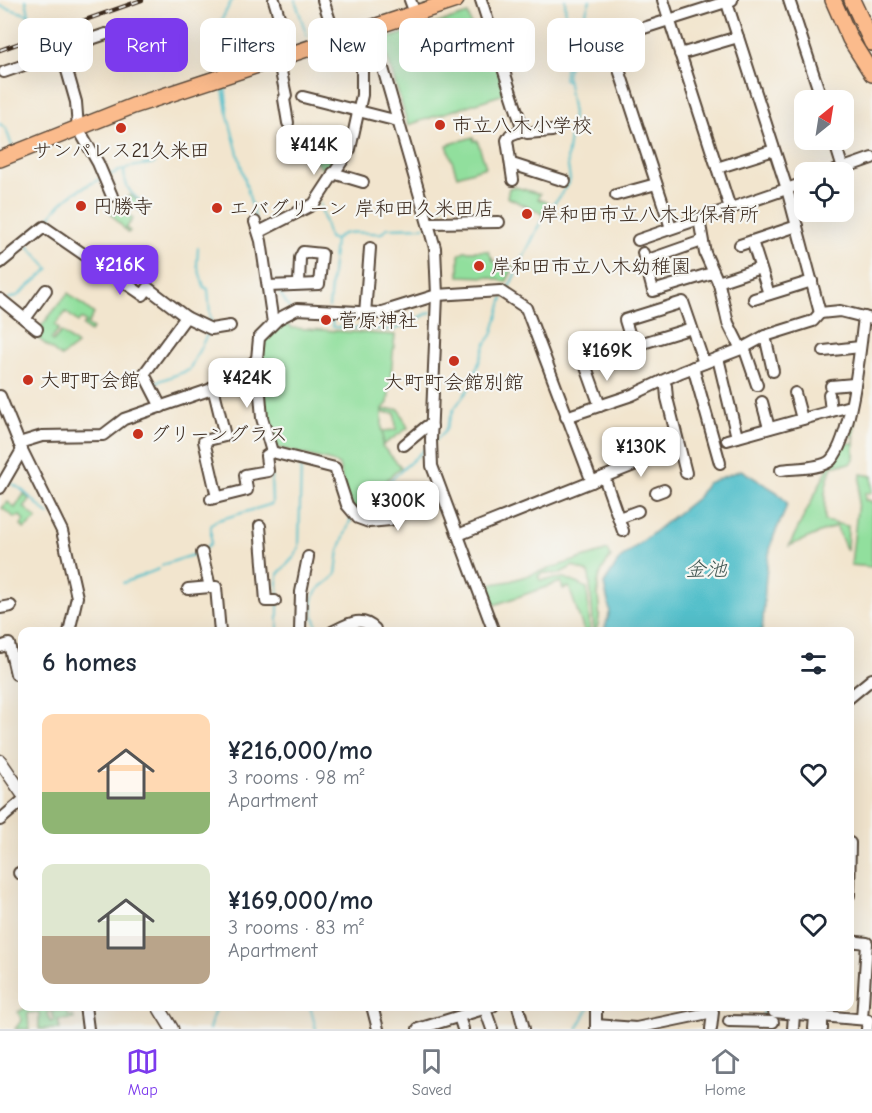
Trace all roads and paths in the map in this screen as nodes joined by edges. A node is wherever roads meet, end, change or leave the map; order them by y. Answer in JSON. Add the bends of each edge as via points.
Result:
{"nodes":[{"id":1,"x":274,"y":0,"type":"edge"},
{"id":2,"x":323,"y":0,"type":"edge"},
{"id":3,"x":456,"y":0,"type":"edge"},
{"id":4,"x":481,"y":0,"type":"edge"},
{"id":5,"x":663,"y":0,"type":"edge"},
{"id":6,"x":789,"y":0,"type":"edge"},
{"id":7,"x":728,"y":1,"type":"edge"},
{"id":8,"x":848,"y":1,"type":"edge"},
{"id":9,"x":437,"y":3,"type":"edge"},
{"id":10,"x":412,"y":7,"type":"edge"},
{"id":11,"x":277,"y":18,"type":"edge"},
{"id":12,"x":329,"y":18,"type":"edge"},
{"id":13,"x":387,"y":19,"type":"edge"},
{"id":14,"x":669,"y":20,"type":"junction"},
{"id":15,"x":872,"y":26,"type":"edge"},
{"id":16,"x":738,"y":37,"type":"junction"},
{"id":17,"x":872,"y":43,"type":"edge"},
{"id":18,"x":680,"y":54,"type":"junction"},
{"id":19,"x":872,"y":60,"type":"edge"},
{"id":20,"x":18,"y":63,"type":"edge"},
{"id":21,"x":4,"y":72,"type":"dead end"},
{"id":22,"x":68,"y":72,"type":"edge"},
{"id":23,"x":234,"y":72,"type":"edge"},
{"id":24,"x":285,"y":72,"type":"edge"},
{"id":25,"x":362,"y":72,"type":"edge"},
{"id":26,"x":380,"y":72,"type":"edge"},
{"id":27,"x":872,"y":74,"type":"edge"},
{"id":28,"x":819,"y":90,"type":"edge"},
{"id":29,"x":303,"y":97,"type":"dead end"},
{"id":30,"x":360,"y":110,"type":"junction"},
{"id":31,"x":398,"y":121,"type":"junction"},
{"id":32,"x":288,"y":123,"type":"dead end"},
{"id":33,"x":78,"y":128,"type":"junction"},
{"id":34,"x":523,"y":130,"type":"junction"},
{"id":35,"x":552,"y":131,"type":"dead end"},
{"id":36,"x":774,"y":150,"type":"junction"},
{"id":37,"x":872,"y":158,"type":"edge"},
{"id":38,"x":0,"y":159,"type":"edge"},
{"id":39,"x":512,"y":164,"type":"junction"},
{"id":40,"x":854,"y":164,"type":"edge"},
{"id":41,"x":717,"y":168,"type":"junction"},
{"id":42,"x":333,"y":172,"type":"junction"},
{"id":43,"x":513,"y":180,"type":"dead end"},
{"id":44,"x":565,"y":181,"type":"dead end"},
{"id":45,"x":363,"y":182,"type":"dead end"},
{"id":46,"x":656,"y":184,"type":"junction"},
{"id":47,"x":794,"y":187,"type":"edge"},
{"id":48,"x":787,"y":189,"type":"junction"},
{"id":49,"x":112,"y":192,"type":"dead end"},
{"id":50,"x":616,"y":195,"type":"dead end"},
{"id":51,"x":730,"y":208,"type":"junction"},
{"id":52,"x":492,"y":219,"type":"dead end"},
{"id":53,"x":699,"y":219,"type":"junction"},
{"id":54,"x":429,"y":223,"type":"junction"},
{"id":55,"x":797,"y":226,"type":"junction"},
{"id":56,"x":671,"y":228,"type":"junction"},
{"id":57,"x":638,"y":240,"type":"dead end"},
{"id":58,"x":702,"y":241,"type":"junction"},
{"id":59,"x":752,"y":241,"type":"junction"},
{"id":60,"x":740,"y":245,"type":"dead end"},
{"id":61,"x":370,"y":248,"type":"dead end"},
{"id":62,"x":0,"y":263,"type":"edge"},
{"id":63,"x":760,"y":268,"type":"junction"},
{"id":64,"x":715,"y":277,"type":"junction"},
{"id":65,"x":812,"y":281,"type":"junction"},
{"id":66,"x":299,"y":283,"type":"dead end"},
{"id":67,"x":268,"y":286,"type":"junction"},
{"id":68,"x":46,"y":290,"type":"dead end"},
{"id":69,"x":769,"y":294,"type":"junction"},
{"id":70,"x":437,"y":295,"type":"junction"},
{"id":71,"x":754,"y":299,"type":"dead end"},
{"id":72,"x":1,"y":300,"type":"edge"},
{"id":73,"x":820,"y":313,"type":"junction"},
{"id":74,"x":365,"y":314,"type":"junction"},
{"id":75,"x":186,"y":317,"type":"junction"},
{"id":76,"x":868,"y":318,"type":"edge"},
{"id":77,"x":25,"y":319,"type":"junction"},
{"id":78,"x":273,"y":323,"type":"junction"},
{"id":79,"x":230,"y":326,"type":"dead end"},
{"id":80,"x":692,"y":328,"type":"junction"},
{"id":81,"x":37,"y":329,"type":"dead end"},
{"id":82,"x":765,"y":336,"type":"junction"},
{"id":83,"x":860,"y":347,"type":"junction"},
{"id":84,"x":743,"y":348,"type":"junction"},
{"id":85,"x":824,"y":351,"type":"dead end"},
{"id":86,"x":718,"y":358,"type":"junction"},
{"id":87,"x":257,"y":359,"type":"junction"},
{"id":88,"x":704,"y":363,"type":"junction"},
{"id":89,"x":586,"y":367,"type":"dead end"},
{"id":90,"x":693,"y":368,"type":"junction"},
{"id":91,"x":773,"y":371,"type":"dead end"},
{"id":92,"x":662,"y":381,"type":"junction"},
{"id":93,"x":854,"y":384,"type":"junction"},
{"id":94,"x":757,"y":385,"type":"dead end"},
{"id":95,"x":213,"y":387,"type":"junction"},
{"id":96,"x":795,"y":393,"type":"dead end"},
{"id":97,"x":0,"y":396,"type":"edge"},
{"id":98,"x":762,"y":402,"type":"dead end"},
{"id":99,"x":600,"y":406,"type":"junction"},
{"id":100,"x":850,"y":406,"type":"junction"},
{"id":101,"x":161,"y":407,"type":"junction"},
{"id":102,"x":831,"y":411,"type":"junction"},
{"id":103,"x":567,"y":417,"type":"junction"},
{"id":104,"x":802,"y":419,"type":"junction"},
{"id":105,"x":432,"y":427,"type":"junction"},
{"id":106,"x":769,"y":428,"type":"junction"},
{"id":107,"x":404,"y":445,"type":"dead end"},
{"id":108,"x":21,"y":446,"type":"junction"},
{"id":109,"x":679,"y":447,"type":"junction"},
{"id":110,"x":272,"y":452,"type":"junction"},
{"id":111,"x":720,"y":463,"type":"dead end"},
{"id":112,"x":781,"y":470,"type":"dead end"},
{"id":113,"x":686,"y":473,"type":"dead end"},
{"id":114,"x":604,"y":477,"type":"junction"},
{"id":115,"x":592,"y":482,"type":"junction"},
{"id":116,"x":4,"y":483,"type":"edge"},
{"id":117,"x":440,"y":489,"type":"junction"},
{"id":118,"x":638,"y":511,"type":"dead end"},
{"id":119,"x":619,"y":518,"type":"junction"},
{"id":120,"x":261,"y":526,"type":"dead end"},
{"id":121,"x":623,"y":531,"type":"dead end"},
{"id":122,"x":458,"y":535,"type":"junction"},
{"id":123,"x":202,"y":553,"type":"dead end"},
{"id":124,"x":308,"y":557,"type":"dead end"},
{"id":125,"x":210,"y":587,"type":"junction"},
{"id":126,"x":188,"y":589,"type":"dead end"},
{"id":127,"x":275,"y":601,"type":"dead end"},
{"id":128,"x":70,"y":627,"type":"edge"},
{"id":129,"x":220,"y":627,"type":"edge"},
{"id":130,"x":300,"y":627,"type":"edge"},
{"id":131,"x":342,"y":627,"type":"edge"},
{"id":132,"x":372,"y":627,"type":"edge"},
{"id":133,"x":492,"y":627,"type":"edge"},
{"id":134,"x":0,"y":647,"type":"edge"},
{"id":135,"x":16,"y":674,"type":"dead end"},
{"id":136,"x":872,"y":680,"type":"edge"},
{"id":137,"x":854,"y":694,"type":"edge"},
{"id":138,"x":1,"y":765,"type":"edge"},
{"id":139,"x":18,"y":788,"type":"edge"},
{"id":140,"x":18,"y":804,"type":"edge"},
{"id":141,"x":0,"y":820,"type":"edge"},
{"id":142,"x":854,"y":942,"type":"edge"},
{"id":143,"x":86,"y":1011,"type":"edge"},
{"id":144,"x":161,"y":1011,"type":"edge"},
{"id":145,"x":373,"y":1011,"type":"edge"},
{"id":146,"x":454,"y":1011,"type":"edge"},
{"id":147,"x":477,"y":1011,"type":"edge"},
{"id":148,"x":487,"y":1011,"type":"edge"},
{"id":149,"x":519,"y":1011,"type":"edge"},
{"id":150,"x":596,"y":1011,"type":"edge"},
{"id":151,"x":814,"y":1013,"type":"edge"},
{"id":152,"x":794,"y":1014,"type":"junction"},
{"id":153,"x":776,"y":1015,"type":"edge"},
{"id":154,"x":457,"y":1018,"type":"junction"},
{"id":155,"x":841,"y":1018,"type":"edge"},
{"id":156,"x":729,"y":1022,"type":"dead end"},
{"id":157,"x":865,"y":1024,"type":"edge"},
{"id":158,"x":596,"y":1027,"type":"edge"},
{"id":159,"x":88,"y":1029,"type":"edge"},
{"id":160,"x":172,"y":1029,"type":"edge"},
{"id":161,"x":378,"y":1029,"type":"edge"},
{"id":162,"x":420,"y":1029,"type":"edge"},
{"id":163,"x":463,"y":1029,"type":"edge"},
{"id":164,"x":492,"y":1029,"type":"edge"},
{"id":165,"x":524,"y":1029,"type":"edge"},
{"id":166,"x":711,"y":1029,"type":"edge"},
{"id":167,"x":793,"y":1029,"type":"edge"},
{"id":168,"x":814,"y":1029,"type":"edge"},
{"id":169,"x":822,"y":1029,"type":"edge"}],
"edges":[{"from":1,"to":11,"type":"street"},
{"from":2,"to":12,"type":"street"},
{"from":3,"to":9,"type":"main road"},
{"from":4,"to":34,"type":"street"},
{"from":5,"to":14,"type":"street"},
{"from":6,"to":28,"type":"street"},
{"from":7,"to":14,"type":"street"},
{"from":7,"to":16,"type":"street"},
{"from":8,"to":15,"type":"main road"},
{"from":8,"to":17,"type":"main road"},
{"from":8,"to":19,"type":"main road"},
{"from":8,"to":27,"type":"main road","via":[[850,39]]},
{"from":9,"to":10,"type":"main road"},
{"from":10,"to":13,"type":"main road"},
{"from":14,"to":18,"type":"street"},
{"from":14,"to":46,"type":"street","via":[[609,39]]},
{"from":16,"to":18,"type":"street"},
{"from":16,"to":36,"type":"street"},
{"from":18,"to":41,"type":"street"},
{"from":20,"to":21,"type":"street"},
{"from":22,"to":33,"type":"street"},
{"from":23,"to":33,"type":"main road"},
{"from":24,"to":32,"type":"street"},
{"from":25,"to":30,"type":"street"},
{"from":26,"to":31,"type":"street"},
{"from":29,"to":30,"type":"street"},
{"from":30,"to":31,"type":"street"},
{"from":30,"to":42,"type":"street","via":[[350,149]]},
{"from":31,"to":54,"type":"street"},
{"from":33,"to":38,"type":"main road"},
{"from":33,"to":49,"type":"street","via":[[100,162]]},
{"from":34,"to":35,"type":"street","via":[[527,134]]},
{"from":34,"to":39,"type":"street","via":[[507,140]]},
{"from":36,"to":41,"type":"street"},
{"from":36,"to":48,"type":"street"},
{"from":37,"to":40,"type":"street"},
{"from":39,"to":43,"type":"street"},
{"from":39,"to":44,"type":"street"},
{"from":41,"to":51,"type":"street"},
{"from":42,"to":45,"type":"street"},
{"from":42,"to":67,"type":"street","via":[[314,204],[257,227]]},
{"from":46,"to":50,"type":"street"},
{"from":46,"to":56,"type":"street"},
{"from":47,"to":48,"type":"street"},
{"from":48,"to":51,"type":"street"},
{"from":48,"to":55,"type":"street"},
{"from":51,"to":53,"type":"street"},
{"from":52,"to":54,"type":"street","via":[[472,226]]},
{"from":53,"to":56,"type":"street"},
{"from":53,"to":58,"type":"street"},
{"from":54,"to":70,"type":"street","via":[[435,248]]},
{"from":55,"to":59,"type":"street"},
{"from":55,"to":65,"type":"street"},
{"from":56,"to":57,"type":"street"},
{"from":58,"to":64,"type":"street"},
{"from":58,"to":64,"type":"street","via":[[644,257],[653,291]]},
{"from":59,"to":60,"type":"street"},
{"from":59,"to":63,"type":"street"},
{"from":61,"to":74,"type":"street"},
{"from":62,"to":75,"type":"street","via":[[44,227],[143,295],[148,288]]},
{"from":63,"to":64,"type":"street"},
{"from":63,"to":69,"type":"street"},
{"from":64,"to":84,"type":"street","via":[[728,323]]},
{"from":65,"to":69,"type":"street"},
{"from":65,"to":73,"type":"street"},
{"from":66,"to":67,"type":"street"},
{"from":67,"to":78,"type":"street"},
{"from":68,"to":77,"type":"street"},
{"from":69,"to":71,"type":"street"},
{"from":70,"to":74,"type":"street","via":[[386,312]]},
{"from":70,"to":103,"type":"street","via":[[500,291],[526,308]]},
{"from":70,"to":105,"type":"street"},
{"from":72,"to":77,"type":"street"},
{"from":73,"to":76,"type":"street","via":[[840,311]]},
{"from":73,"to":82,"type":"street","via":[[813,321]]},
{"from":74,"to":78,"type":"street","via":[[297,309]]},
{"from":75,"to":79,"type":"street","via":[[211,329]]},
{"from":75,"to":101,"type":"street","via":[[170,345],[144,374]]},
{"from":76,"to":83,"type":"street"},
{"from":77,"to":81,"type":"street"},
{"from":78,"to":87,"type":"street","via":[[259,338]]},
{"from":80,"to":80,"type":"street","via":[[633,346],[625,320],[683,302]]},
{"from":80,"to":88,"type":"street"},
{"from":82,"to":84,"type":"street"},
{"from":82,"to":91,"type":"street"},
{"from":83,"to":85,"type":"street"},
{"from":83,"to":93,"type":"street"},
{"from":84,"to":86,"type":"street"},
{"from":84,"to":94,"type":"street"},
{"from":86,"to":88,"type":"street"},
{"from":86,"to":106,"type":"street","via":[[732,438]]},
{"from":87,"to":95,"type":"street"},
{"from":87,"to":110,"type":"street","via":[[262,418]]},
{"from":88,"to":90,"type":"street"},
{"from":89,"to":99,"type":"street"},
{"from":90,"to":92,"type":"street"},
{"from":90,"to":111,"type":"street"},
{"from":92,"to":99,"type":"street","via":[[649,383]]},
{"from":92,"to":109,"type":"street","via":[[678,426]]},
{"from":93,"to":100,"type":"street"},
{"from":93,"to":102,"type":"street","via":[[830,390]]},
{"from":95,"to":101,"type":"street"},
{"from":95,"to":110,"type":"street","via":[[225,436],[204,441],[214,498],[247,490],[245,476],[268,471],[266,456]]},
{"from":96,"to":104,"type":"street"},
{"from":97,"to":108,"type":"street"},
{"from":98,"to":106,"type":"street"},
{"from":99,"to":103,"type":"street"},
{"from":100,"to":102,"type":"street"},
{"from":100,"to":112,"type":"street","via":[[848,421],[831,460]]},
{"from":101,"to":108,"type":"street","via":[[124,419],[98,437],[42,436]]},
{"from":102,"to":104,"type":"street"},
{"from":103,"to":115,"type":"street"},
{"from":104,"to":106,"type":"street"},
{"from":105,"to":107,"type":"street","via":[[427,426]]},
{"from":105,"to":117,"type":"street","via":[[432,466]]},
{"from":108,"to":116,"type":"street"},
{"from":108,"to":128,"type":"street","via":[[66,543],[77,597]]},
{"from":109,"to":113,"type":"street","via":[[687,460]]},
{"from":109,"to":114,"type":"street"},
{"from":110,"to":117,"type":"street","via":[[335,468],[347,505],[369,522],[390,520],[414,500]]},
{"from":114,"to":115,"type":"street"},
{"from":114,"to":119,"type":"street"},
{"from":115,"to":122,"type":"street"},
{"from":117,"to":122,"type":"street"},
{"from":118,"to":119,"type":"street"},
{"from":119,"to":121,"type":"street"},
{"from":120,"to":127,"type":"street","via":[[266,601]]},
{"from":122,"to":133,"type":"street"},
{"from":123,"to":125,"type":"street"},
{"from":124,"to":130,"type":"street","via":[[301,592]]},
{"from":125,"to":126,"type":"street"},
{"from":125,"to":129,"type":"street","via":[[216,586]]},
{"from":131,"to":132,"type":"street","via":[[355,621]]},
{"from":134,"to":135,"type":"street","via":[[9,644]]},
{"from":136,"to":137,"type":"street"},
{"from":138,"to":139,"type":"street"},
{"from":140,"to":141,"type":"street"},
{"from":142,"to":157,"type":"street","via":[[867,943]]},
{"from":143,"to":159,"type":"street"},
{"from":144,"to":160,"type":"street"},
{"from":145,"to":161,"type":"street"},
{"from":146,"to":154,"type":"street"},
{"from":147,"to":154,"type":"street"},
{"from":148,"to":164,"type":"street"},
{"from":149,"to":165,"type":"street"},
{"from":150,"to":158,"type":"street"},
{"from":151,"to":152,"type":"street"},
{"from":151,"to":155,"type":"street"},
{"from":151,"to":168,"type":"street"},
{"from":151,"to":169,"type":"street"},
{"from":152,"to":153,"type":"street"},
{"from":152,"to":167,"type":"street"},
{"from":153,"to":156,"type":"street"},
{"from":154,"to":162,"type":"street"},
{"from":154,"to":163,"type":"street"},
{"from":155,"to":157,"type":"street"},
{"from":158,"to":166,"type":"street","via":[[636,1028],[713,1012]]}]}
